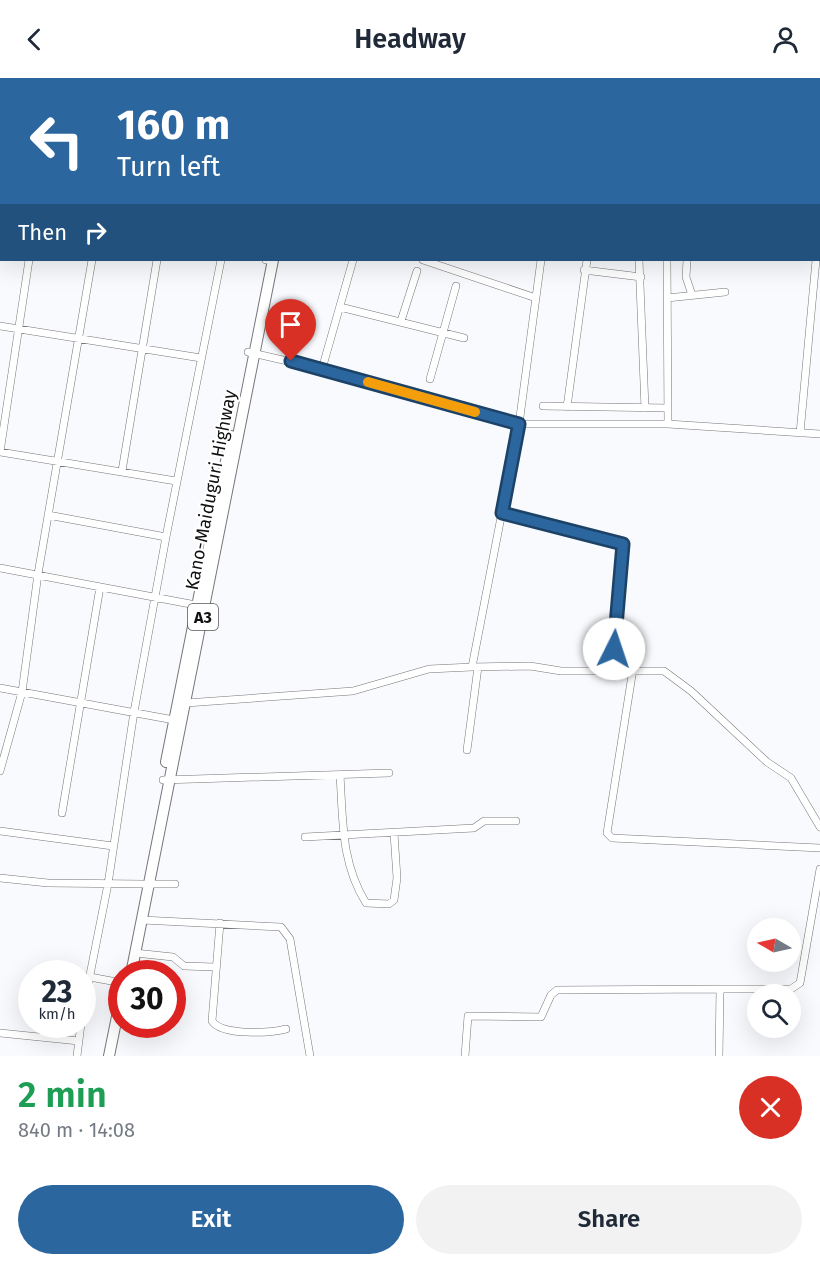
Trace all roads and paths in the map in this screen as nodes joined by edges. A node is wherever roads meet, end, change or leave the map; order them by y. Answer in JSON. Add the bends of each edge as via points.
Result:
{"nodes":[{"id":1,"x":29,"y":261,"type":"edge"},
{"id":2,"x":92,"y":261,"type":"edge"},
{"id":3,"x":157,"y":261,"type":"edge"},
{"id":4,"x":221,"y":261,"type":"edge"},
{"id":5,"x":268,"y":261,"type":"edge"},
{"id":6,"x":353,"y":261,"type":"edge"},
{"id":7,"x":426,"y":261,"type":"edge"},
{"id":8,"x":541,"y":261,"type":"edge"},
{"id":9,"x":587,"y":261,"type":"edge"},
{"id":10,"x":639,"y":261,"type":"edge"},
{"id":11,"x":667,"y":261,"type":"edge"},
{"id":12,"x":687,"y":261,"type":"edge"},
{"id":13,"x":816,"y":261,"type":"edge"},
{"id":14,"x":584,"y":270,"type":"junction"},
{"id":15,"x":417,"y":271,"type":"dead end"},
{"id":16,"x":641,"y":277,"type":"junction"},
{"id":17,"x":456,"y":286,"type":"dead end"},
{"id":18,"x":725,"y":292,"type":"dead end"},
{"id":19,"x":692,"y":295,"type":"junction"},
{"id":20,"x":536,"y":298,"type":"junction"},
{"id":21,"x":667,"y":298,"type":"junction"},
{"id":22,"x":816,"y":299,"type":"edge"},
{"id":23,"x":340,"y":307,"type":"junction"},
{"id":24,"x":400,"y":321,"type":"junction"},
{"id":25,"x":0,"y":326,"type":"edge"},
{"id":26,"x":19,"y":328,"type":"junction"},
{"id":27,"x":443,"y":332,"type":"junction"},
{"id":28,"x":464,"y":338,"type":"dead end"},
{"id":29,"x":78,"y":339,"type":"junction"},
{"id":30,"x":143,"y":349,"type":"junction"},
{"id":31,"x":251,"y":353,"type":"junction"},
{"id":32,"x":201,"y":358,"type":"junction"},
{"id":33,"x":322,"y":369,"type":"junction"},
{"id":34,"x":430,"y":380,"type":"dead end"},
{"id":35,"x":543,"y":406,"type":"dead end"},
{"id":36,"x":567,"y":407,"type":"junction"},
{"id":37,"x":645,"y":408,"type":"junction"},
{"id":38,"x":668,"y":408,"type":"junction"},
{"id":39,"x":519,"y":424,"type":"junction"},
{"id":40,"x":668,"y":424,"type":"junction"},
{"id":41,"x":800,"y":433,"type":"junction"},
{"id":42,"x":820,"y":434,"type":"edge"},
{"id":43,"x":0,"y":452,"type":"edge"},
{"id":44,"x":57,"y":461,"type":"junction"},
{"id":45,"x":122,"y":471,"type":"junction"},
{"id":46,"x":176,"y":481,"type":"junction"},
{"id":47,"x":502,"y":513,"type":"junction"},
{"id":48,"x":48,"y":515,"type":"junction"},
{"id":49,"x":166,"y":537,"type":"junction"},
{"id":50,"x":0,"y":568,"type":"edge"},
{"id":51,"x":38,"y":574,"type":"junction"},
{"id":52,"x":100,"y":587,"type":"junction"},
{"id":53,"x":156,"y":597,"type":"junction"},
{"id":54,"x":201,"y":606,"type":"junction"},
{"id":55,"x":475,"y":667,"type":"junction"},
{"id":56,"x":613,"y":669,"type":"junction"},
{"id":57,"x":633,"y":669,"type":"junction"},
{"id":58,"x":0,"y":688,"type":"edge"},
{"id":59,"x":22,"y":692,"type":"junction"},
{"id":60,"x":80,"y":702,"type":"junction"},
{"id":61,"x":186,"y":703,"type":"junction"},
{"id":62,"x":134,"y":712,"type":"junction"},
{"id":63,"x":174,"y":720,"type":"junction"},
{"id":64,"x":466,"y":750,"type":"dead end"},
{"id":65,"x":0,"y":771,"type":"edge"},
{"id":66,"x":389,"y":773,"type":"dead end"},
{"id":67,"x":340,"y":775,"type":"junction"},
{"id":68,"x":166,"y":781,"type":"junction"},
{"id":69,"x":62,"y":813,"type":"dead end"},
{"id":70,"x":516,"y":821,"type":"dead end"},
{"id":71,"x":820,"y":827,"type":"edge"},
{"id":72,"x":0,"y":831,"type":"edge"},
{"id":73,"x":394,"y":833,"type":"junction"},
{"id":74,"x":343,"y":836,"type":"junction"},
{"id":75,"x":305,"y":837,"type":"dead end"},
{"id":76,"x":113,"y":846,"type":"junction"},
{"id":77,"x":820,"y":848,"type":"edge"},
{"id":78,"x":820,"y":869,"type":"edge"},
{"id":79,"x":0,"y":878,"type":"edge"},
{"id":80,"x":108,"y":884,"type":"junction"},
{"id":81,"x":146,"y":884,"type":"junction"},
{"id":82,"x":175,"y":884,"type":"dead end"},
{"id":83,"x":142,"y":920,"type":"junction"},
{"id":84,"x":220,"y":923,"type":"junction"},
{"id":85,"x":135,"y":952,"type":"junction"},
{"id":86,"x":93,"y":960,"type":"edge"},
{"id":87,"x":128,"y":960,"type":"edge"},
{"id":88,"x":134,"y":960,"type":"edge"},
{"id":89,"x":215,"y":967,"type":"junction"},
{"id":90,"x":720,"y":989,"type":"junction"},
{"id":91,"x":286,"y":1029,"type":"dead end"},
{"id":92,"x":0,"y":1033,"type":"edge"},
{"id":93,"x":79,"y":1038,"type":"edge"},
{"id":94,"x":113,"y":1038,"type":"edge"},
{"id":95,"x":118,"y":1038,"type":"edge"},
{"id":96,"x":79,"y":1041,"type":"junction"},
{"id":97,"x":77,"y":1056,"type":"edge"},
{"id":98,"x":109,"y":1056,"type":"edge"},
{"id":99,"x":114,"y":1056,"type":"edge"},
{"id":100,"x":310,"y":1056,"type":"edge"},
{"id":101,"x":465,"y":1056,"type":"edge"},
{"id":102,"x":719,"y":1056,"type":"edge"}],
"edges":[{"from":1,"to":26,"type":"street"},
{"from":2,"to":29,"type":"street"},
{"from":3,"to":30,"type":"street"},
{"from":4,"to":32,"type":"street"},
{"from":5,"to":31,"type":"highway","name":"Kano-Maiduguri Highway","number":"A3"},
{"from":6,"to":23,"type":"street"},
{"from":7,"to":20,"type":"street"},
{"from":8,"to":20,"type":"street"},
{"from":9,"to":14,"type":"street"},
{"from":10,"to":16,"type":"street"},
{"from":11,"to":21,"type":"street"},
{"from":12,"to":19,"type":"street","via":[[686,277]]},
{"from":13,"to":22,"type":"street"},
{"from":14,"to":16,"type":"street"},
{"from":14,"to":36,"type":"street"},
{"from":15,"to":24,"type":"street"},
{"from":16,"to":37,"type":"street"},
{"from":17,"to":27,"type":"street"},
{"from":18,"to":19,"type":"street"},
{"from":19,"to":21,"type":"street"},
{"from":20,"to":39,"type":"street"},
{"from":21,"to":38,"type":"street"},
{"from":22,"to":41,"type":"street"},
{"from":23,"to":24,"type":"street"},
{"from":23,"to":33,"type":"street"},
{"from":24,"to":27,"type":"street"},
{"from":25,"to":26,"type":"street"},
{"from":26,"to":29,"type":"street"},
{"from":26,"to":43,"type":"street"},
{"from":27,"to":28,"type":"street"},
{"from":27,"to":34,"type":"street"},
{"from":29,"to":30,"type":"street"},
{"from":29,"to":44,"type":"street"},
{"from":30,"to":32,"type":"street"},
{"from":30,"to":45,"type":"street"},
{"from":31,"to":33,"type":"street"},
{"from":31,"to":54,"type":"highway","name":"Kano-Maiduguri Highway","number":"A3"},
{"from":32,"to":46,"type":"street"},
{"from":33,"to":39,"type":"street"},
{"from":35,"to":36,"type":"street"},
{"from":36,"to":37,"type":"street"},
{"from":37,"to":38,"type":"street"},
{"from":38,"to":40,"type":"street"},
{"from":39,"to":40,"type":"street"},
{"from":39,"to":47,"type":"street"},
{"from":40,"to":41,"type":"street"},
{"from":41,"to":42,"type":"street"},
{"from":43,"to":44,"type":"street"},
{"from":44,"to":45,"type":"street"},
{"from":44,"to":48,"type":"street"},
{"from":45,"to":46,"type":"street"},
{"from":46,"to":49,"type":"street"},
{"from":47,"to":55,"type":"street"},
{"from":47,"to":56,"type":"street","via":[[623,544]]},
{"from":48,"to":49,"type":"street"},
{"from":48,"to":51,"type":"street"},
{"from":49,"to":53,"type":"street"},
{"from":50,"to":51,"type":"street"},
{"from":51,"to":52,"type":"street"},
{"from":51,"to":59,"type":"street"},
{"from":52,"to":53,"type":"street"},
{"from":52,"to":60,"type":"street"},
{"from":53,"to":54,"type":"street"},
{"from":53,"to":62,"type":"street"},
{"from":54,"to":61,"type":"highway","name":"Kano-Maiduguri Highway","number":"A3"},
{"from":54,"to":63,"type":"highway","name":"Kano-Maiduguri Highway","number":"A3"},
{"from":55,"to":56,"type":"street"},
{"from":55,"to":61,"type":"street","via":[[429,669],[353,691]]},
{"from":55,"to":64,"type":"street"},
{"from":56,"to":57,"type":"street"},
{"from":57,"to":71,"type":"street","via":[[664,671],[691,691],[791,778]]},
{"from":57,"to":77,"type":"street","via":[[607,833],[612,838]]},
{"from":58,"to":59,"type":"street"},
{"from":59,"to":60,"type":"street"},
{"from":59,"to":65,"type":"street"},
{"from":60,"to":62,"type":"street"},
{"from":60,"to":69,"type":"street"},
{"from":61,"to":68,"type":"highway","name":"Kano-Maiduguri Highway","number":"A3"},
{"from":62,"to":63,"type":"street"},
{"from":62,"to":76,"type":"street"},
{"from":63,"to":68,"type":"highway","name":"Kano-Maiduguri Highway","number":"A3"},
{"from":66,"to":67,"type":"street"},
{"from":67,"to":68,"type":"street"},
{"from":67,"to":74,"type":"street"},
{"from":68,"to":81,"type":"highway","name":"Kano-Maiduguri Highway","number":"A3"},
{"from":70,"to":73,"type":"street","via":[[484,820],[474,828]]},
{"from":72,"to":76,"type":"street"},
{"from":73,"to":74,"type":"street"},
{"from":73,"to":74,"type":"street","via":[[396,892],[389,904],[366,903],[349,868]]},
{"from":74,"to":75,"type":"street"},
{"from":76,"to":80,"type":"street"},
{"from":78,"to":90,"type":"street","via":[[800,983],[790,989]]},
{"from":79,"to":80,"type":"street"},
{"from":80,"to":81,"type":"street"},
{"from":80,"to":86,"type":"street"},
{"from":81,"to":82,"type":"street"},
{"from":81,"to":83,"type":"highway","name":"Kano-Maiduguri Highway","number":"A3"},
{"from":81,"to":87,"type":"highway","name":"Kano-Maiduguri Highway","number":"A3"},
{"from":83,"to":84,"type":"street"},
{"from":83,"to":85,"type":"highway","name":"Kano-Maiduguri Highway","number":"A3"},
{"from":84,"to":89,"type":"street"},
{"from":84,"to":100,"type":"street","via":[[285,930],[290,939]]},
{"from":85,"to":88,"type":"highway","name":"Kano-Maiduguri Highway","number":"A3"},
{"from":85,"to":89,"type":"street","via":[[173,957],[184,966]]},
{"from":89,"to":91,"type":"street","via":[[211,1011],[214,1025],[270,1033]]},
{"from":90,"to":101,"type":"street","via":[[557,990],[541,1017],[468,1016]]},
{"from":90,"to":102,"type":"street"},
{"from":92,"to":96,"type":"street"},
{"from":93,"to":96,"type":"street"},
{"from":94,"to":98,"type":"highway"},
{"from":95,"to":99,"type":"highway"},
{"from":96,"to":97,"type":"street"}]}
